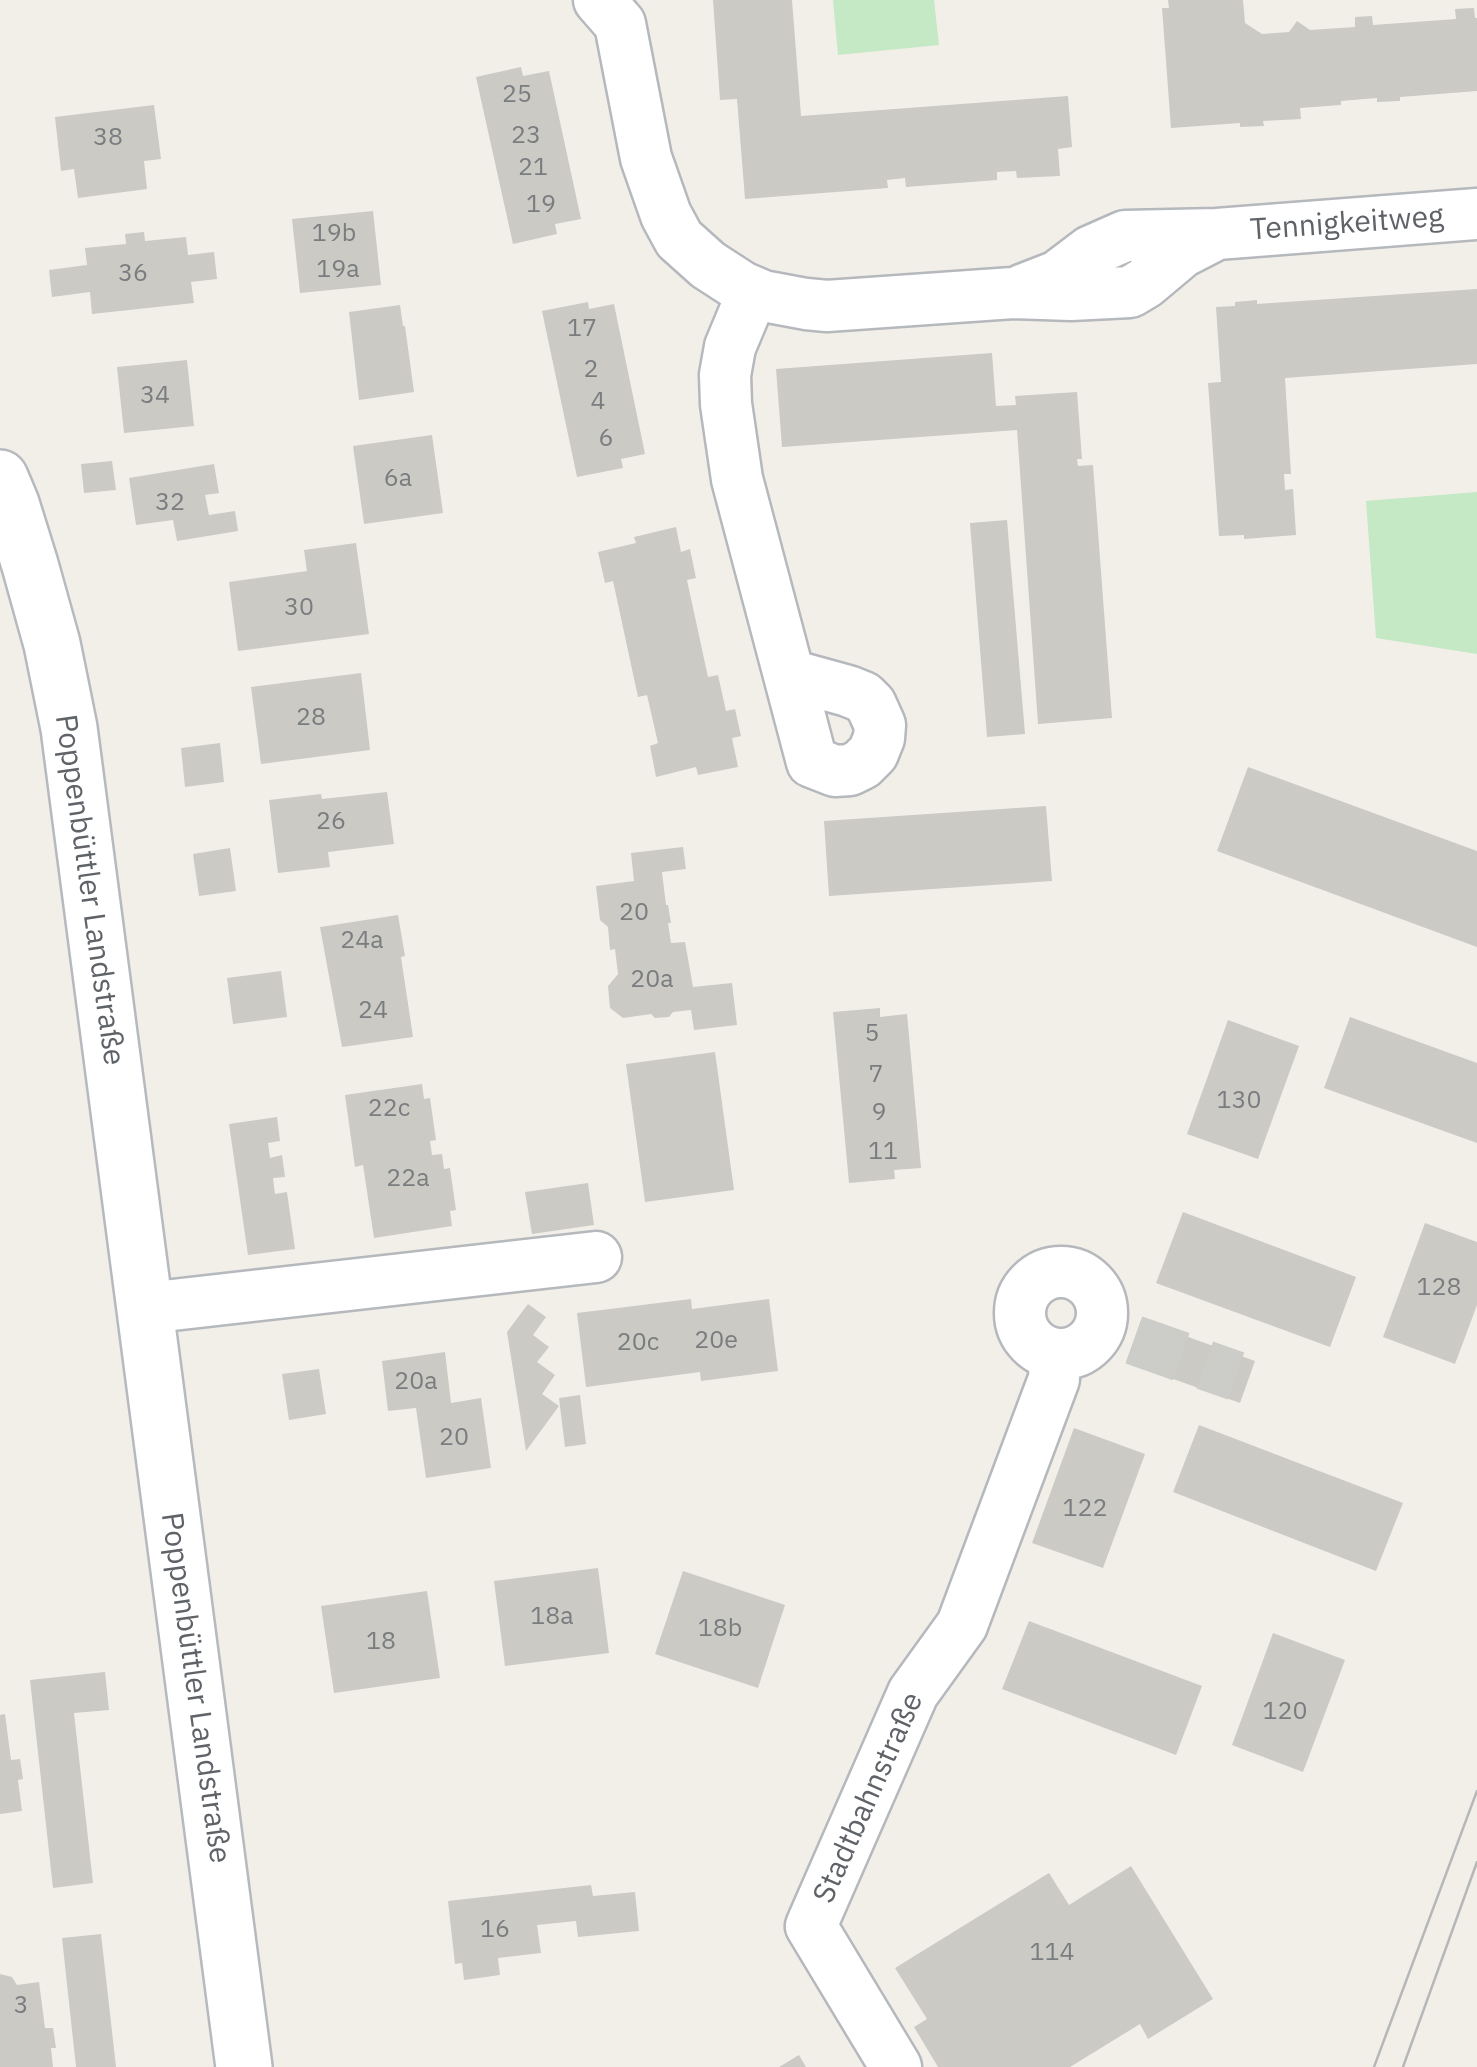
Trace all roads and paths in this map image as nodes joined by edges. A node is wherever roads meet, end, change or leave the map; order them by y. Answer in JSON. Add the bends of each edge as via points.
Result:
{"nodes":[{"id":1,"x":616,"y":8,"type":"edge"},
{"id":2,"x":1477,"y":214,"type":"edge"},
{"id":3,"x":754,"y":292,"type":"junction"},
{"id":4,"x":0,"y":478,"type":"edge"},
{"id":5,"x":790,"y":676,"type":"dead end"},
{"id":6,"x":596,"y":1258,"type":"dead end"},
{"id":7,"x":146,"y":1308,"type":"junction"},
{"id":8,"x":1056,"y":1354,"type":"junction"},
{"id":9,"x":244,"y":2067,"type":"edge"},
{"id":10,"x":896,"y":2067,"type":"edge"}],
"edges":[{"from":1,"to":3,"type":"street","name":"Tennigkeitweg","via":[[646,158],[666,214],[679,238],[708,265]]},
{"from":2,"to":3,"type":"street","name":"Tennigkeitweg","via":[[1216,234],[1130,292],[828,306]]},
{"from":3,"to":5,"type":"street","via":[[730,347],[726,404],[738,478]]},
{"from":4,"to":7,"type":"main road","name":"Poppenbüttler Landstraße","via":[[52,644],[69,728]]},
{"from":6,"to":7,"type":"street"},
{"from":7,"to":9,"type":"main road","name":"Poppenbüttler Landstraße"},
{"from":8,"to":8,"type":"street","via":[[1032,1342],[1021,1304],[1036,1281],[1075,1274],[1096,1291],[1102,1316],[1116,1334]]},
{"from":8,"to":10,"type":"street","name":"Stadtbahnstraße","via":[[1054,1379],[962,1625],[913,1693],[812,1926]]}]}
